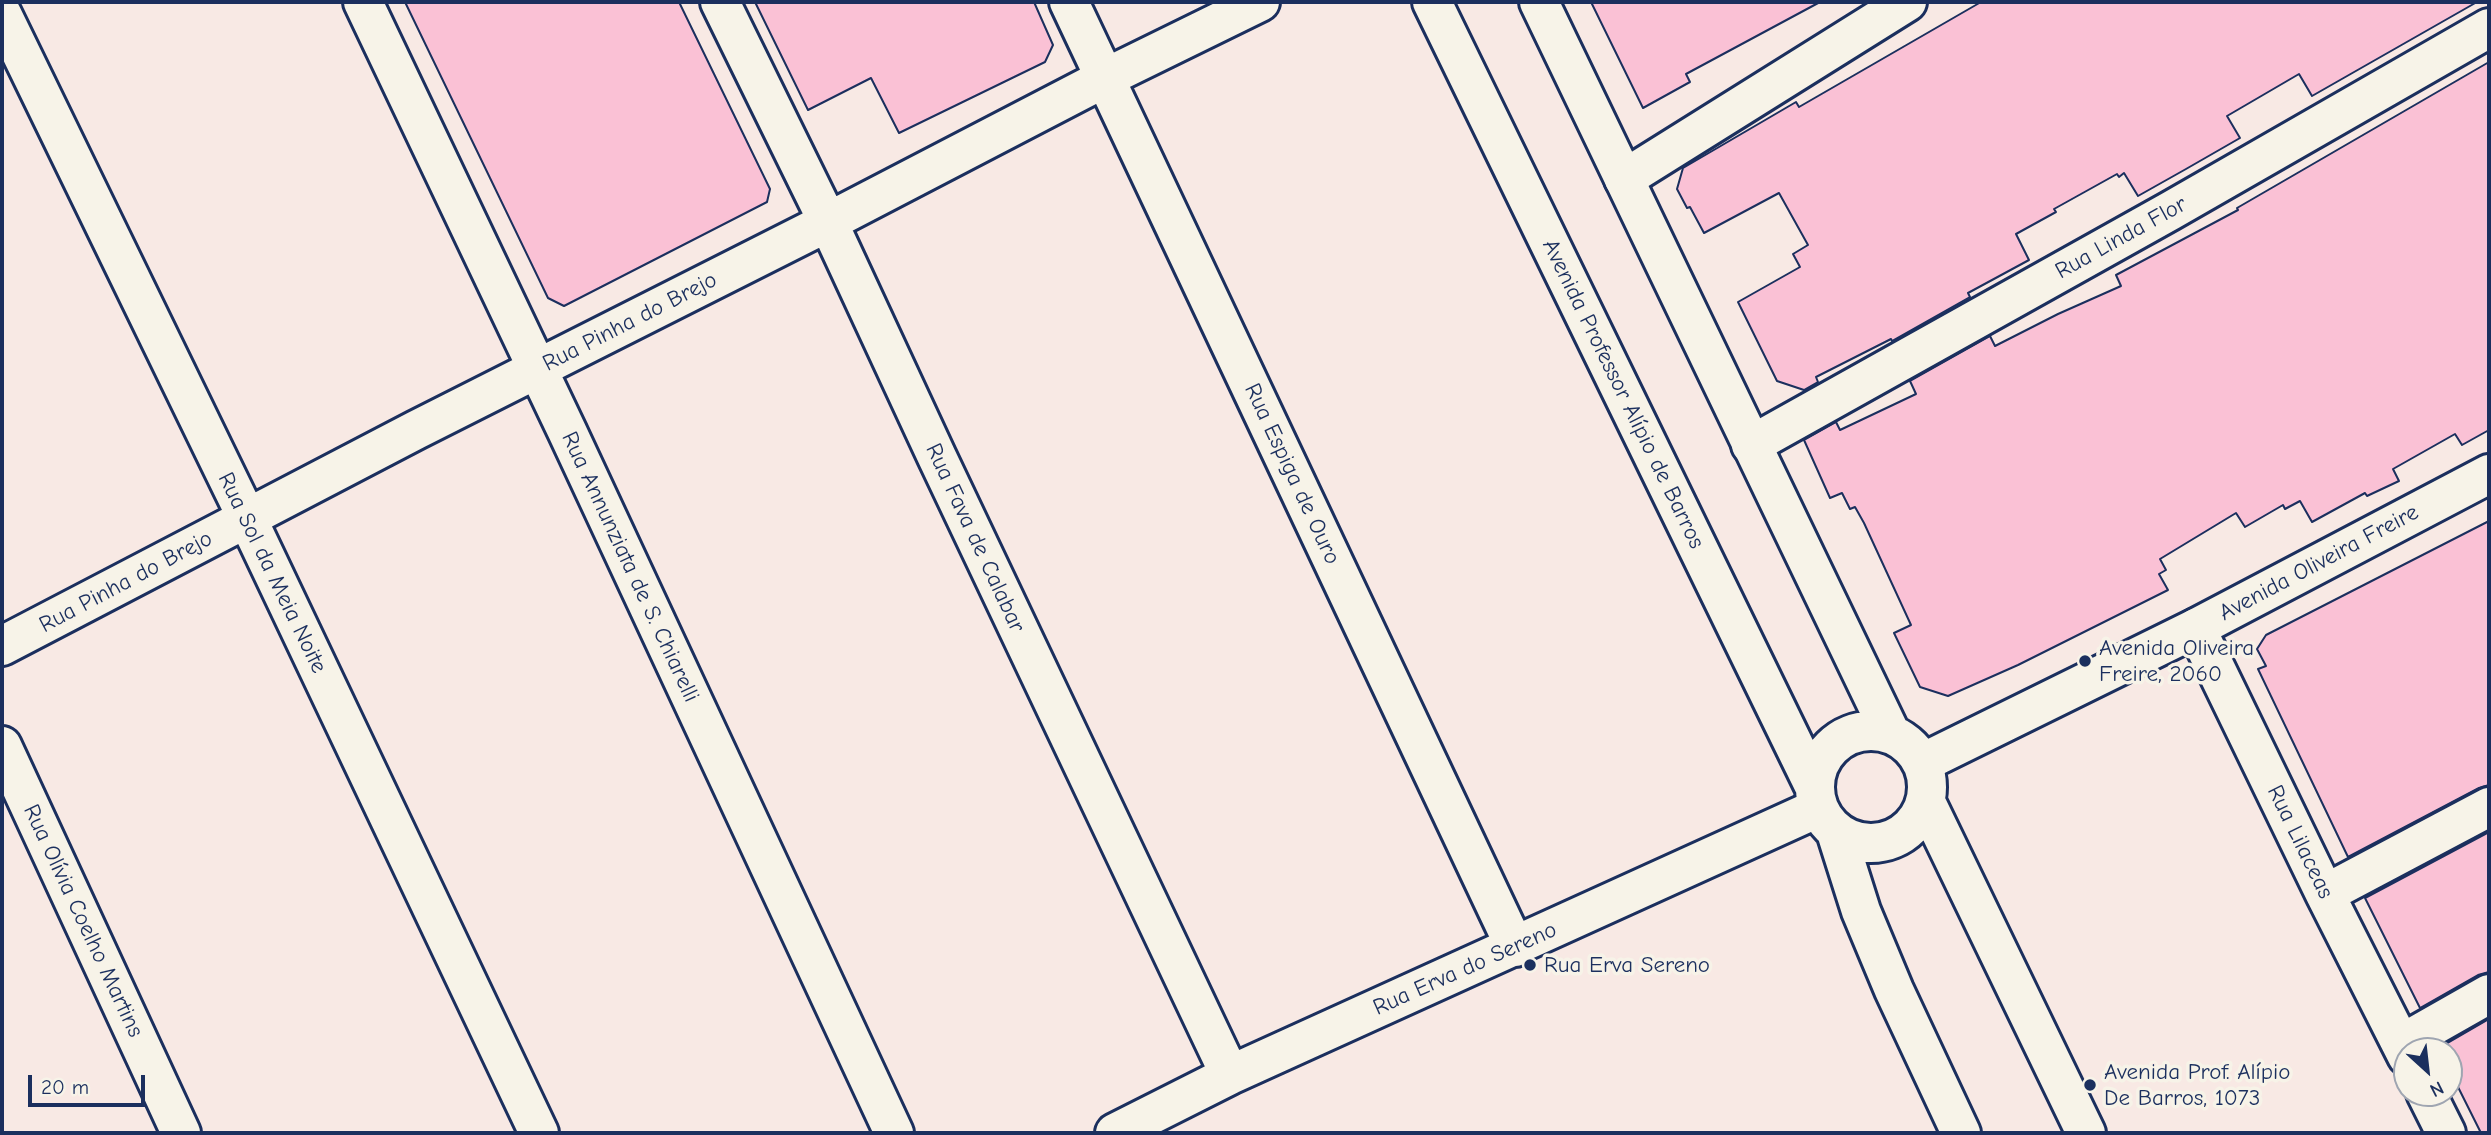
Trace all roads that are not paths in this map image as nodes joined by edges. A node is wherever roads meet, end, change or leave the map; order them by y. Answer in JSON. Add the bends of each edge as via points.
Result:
{"nodes":[{"id":1,"x":363,"y":2,"type":"edge"},
{"id":2,"x":720,"y":2,"type":"edge"},
{"id":3,"x":1069,"y":2,"type":"edge"},
{"id":4,"x":1260,"y":2,"type":"edge"},
{"id":5,"x":1432,"y":2,"type":"edge"},
{"id":6,"x":1539,"y":2,"type":"edge"},
{"id":7,"x":1907,"y":2,"type":"edge"},
{"id":8,"x":2,"y":14,"type":"edge"},
{"id":9,"x":2489,"y":28,"type":"edge"},
{"id":10,"x":1105,"y":78,"type":"junction"},
{"id":11,"x":1624,"y":179,"type":"junction"},
{"id":12,"x":828,"y":222,"type":"junction"},
{"id":13,"x":537,"y":369,"type":"junction"},
{"id":14,"x":1751,"y":445,"type":"junction"},
{"id":15,"x":2489,"y":474,"type":"edge"},
{"id":16,"x":247,"y":518,"type":"junction"},
{"id":17,"x":2196,"y":628,"type":"junction"},
{"id":18,"x":2,"y":646,"type":"edge"},
{"id":19,"x":1891,"y":734,"type":"junction"},
{"id":20,"x":2,"y":746,"type":"edge"},
{"id":21,"x":1922,"y":763,"type":"junction"},
{"id":22,"x":1926,"y":802,"type":"junction"},
{"id":23,"x":2489,"y":807,"type":"edge"},
{"id":24,"x":1822,"y":809,"type":"junction"},
{"id":25,"x":2325,"y":894,"type":"junction"},
{"id":26,"x":1515,"y":947,"type":"junction"},
{"id":27,"x":2489,"y":994,"type":"edge"},
{"id":28,"x":2397,"y":1037,"type":"edge"},
{"id":29,"x":2424,"y":1037,"type":"edge"},
{"id":30,"x":1230,"y":1075,"type":"junction"},
{"id":31,"x":2433,"y":1107,"type":"edge"},
{"id":32,"x":181,"y":1133,"type":"edge"},
{"id":33,"x":539,"y":1133,"type":"edge"},
{"id":34,"x":894,"y":1133,"type":"edge"},
{"id":35,"x":1115,"y":1133,"type":"edge"},
{"id":36,"x":1961,"y":1133,"type":"edge"},
{"id":37,"x":2086,"y":1133,"type":"edge"},
{"id":38,"x":2446,"y":1133,"type":"edge"}],
"edges":[{"from":1,"to":13,"type":"street","name":"Rua Annunziata de S. Chiarelli"},
{"from":2,"to":12,"type":"street","name":"Rua Fava de Calabar"},
{"from":3,"to":10,"type":"street","name":"Rua Espiga de Ouro"},
{"from":4,"to":10,"type":"street","name":"Rua Pinha do Brejo"},
{"from":5,"to":24,"type":"street","name":"Avenida Professor Alípio de Barros"},
{"from":6,"to":11,"type":"street"},
{"from":7,"to":11,"type":"street"},
{"from":8,"to":16,"type":"street","name":"Rua Sol da Meia Noite"},
{"from":9,"to":14,"type":"street","name":"Rua Linda Flor"},
{"from":10,"to":12,"type":"street","name":"Rua Pinha do Brejo"},
{"from":10,"to":26,"type":"street","name":"Rua Espiga de Ouro"},
{"from":11,"to":14,"type":"street"},
{"from":12,"to":13,"type":"street","name":"Rua Pinha do Brejo"},
{"from":12,"to":30,"type":"street","name":"Rua Fava de Calabar"},
{"from":13,"to":16,"type":"street","name":"Rua Pinha do Brejo"},
{"from":13,"to":34,"type":"street","name":"Rua Annunziata de S. Chiarelli"},
{"from":14,"to":19,"type":"street"},
{"from":15,"to":17,"type":"street","name":"Avenida Oliveira Freire"},
{"from":16,"to":18,"type":"street","name":"Rua Pinha do Brejo"},
{"from":16,"to":33,"type":"street","name":"Rua Sol da Meia Noite"},
{"from":17,"to":21,"type":"street","name":"Avenida Oliveira Freire"},
{"from":17,"to":25,"type":"street","name":"Rua Lilaceas"},
{"from":19,"to":21,"type":"street","via":[[1909,745]]},
{"from":19,"to":24,"type":"street","via":[[1869,730],[1830,747],[1818,765]]},
{"from":20,"to":32,"type":"street","name":"Rua Olívia Coelho Martins"},
{"from":21,"to":22,"type":"street","via":[[1928,782]]},
{"from":22,"to":24,"type":"street","via":[[1910,828],[1877,844],[1855,842]]},
{"from":22,"to":37,"type":"street"},
{"from":23,"to":25,"type":"street"},
{"from":24,"to":26,"type":"street","name":"Rua Erva do Sereno"},
{"from":24,"to":36,"type":"street","name":"Avenida Professor Alípio de Barros","via":[[1894,990]]},
{"from":25,"to":28,"type":"street","name":"Rua Lilaceas"},
{"from":26,"to":30,"type":"street","name":"Rua Erva do Sereno"},
{"from":27,"to":29,"type":"street"},
{"from":30,"to":35,"type":"street","name":"Rua Erva do Sereno"},
{"from":31,"to":38,"type":"street"}]}
